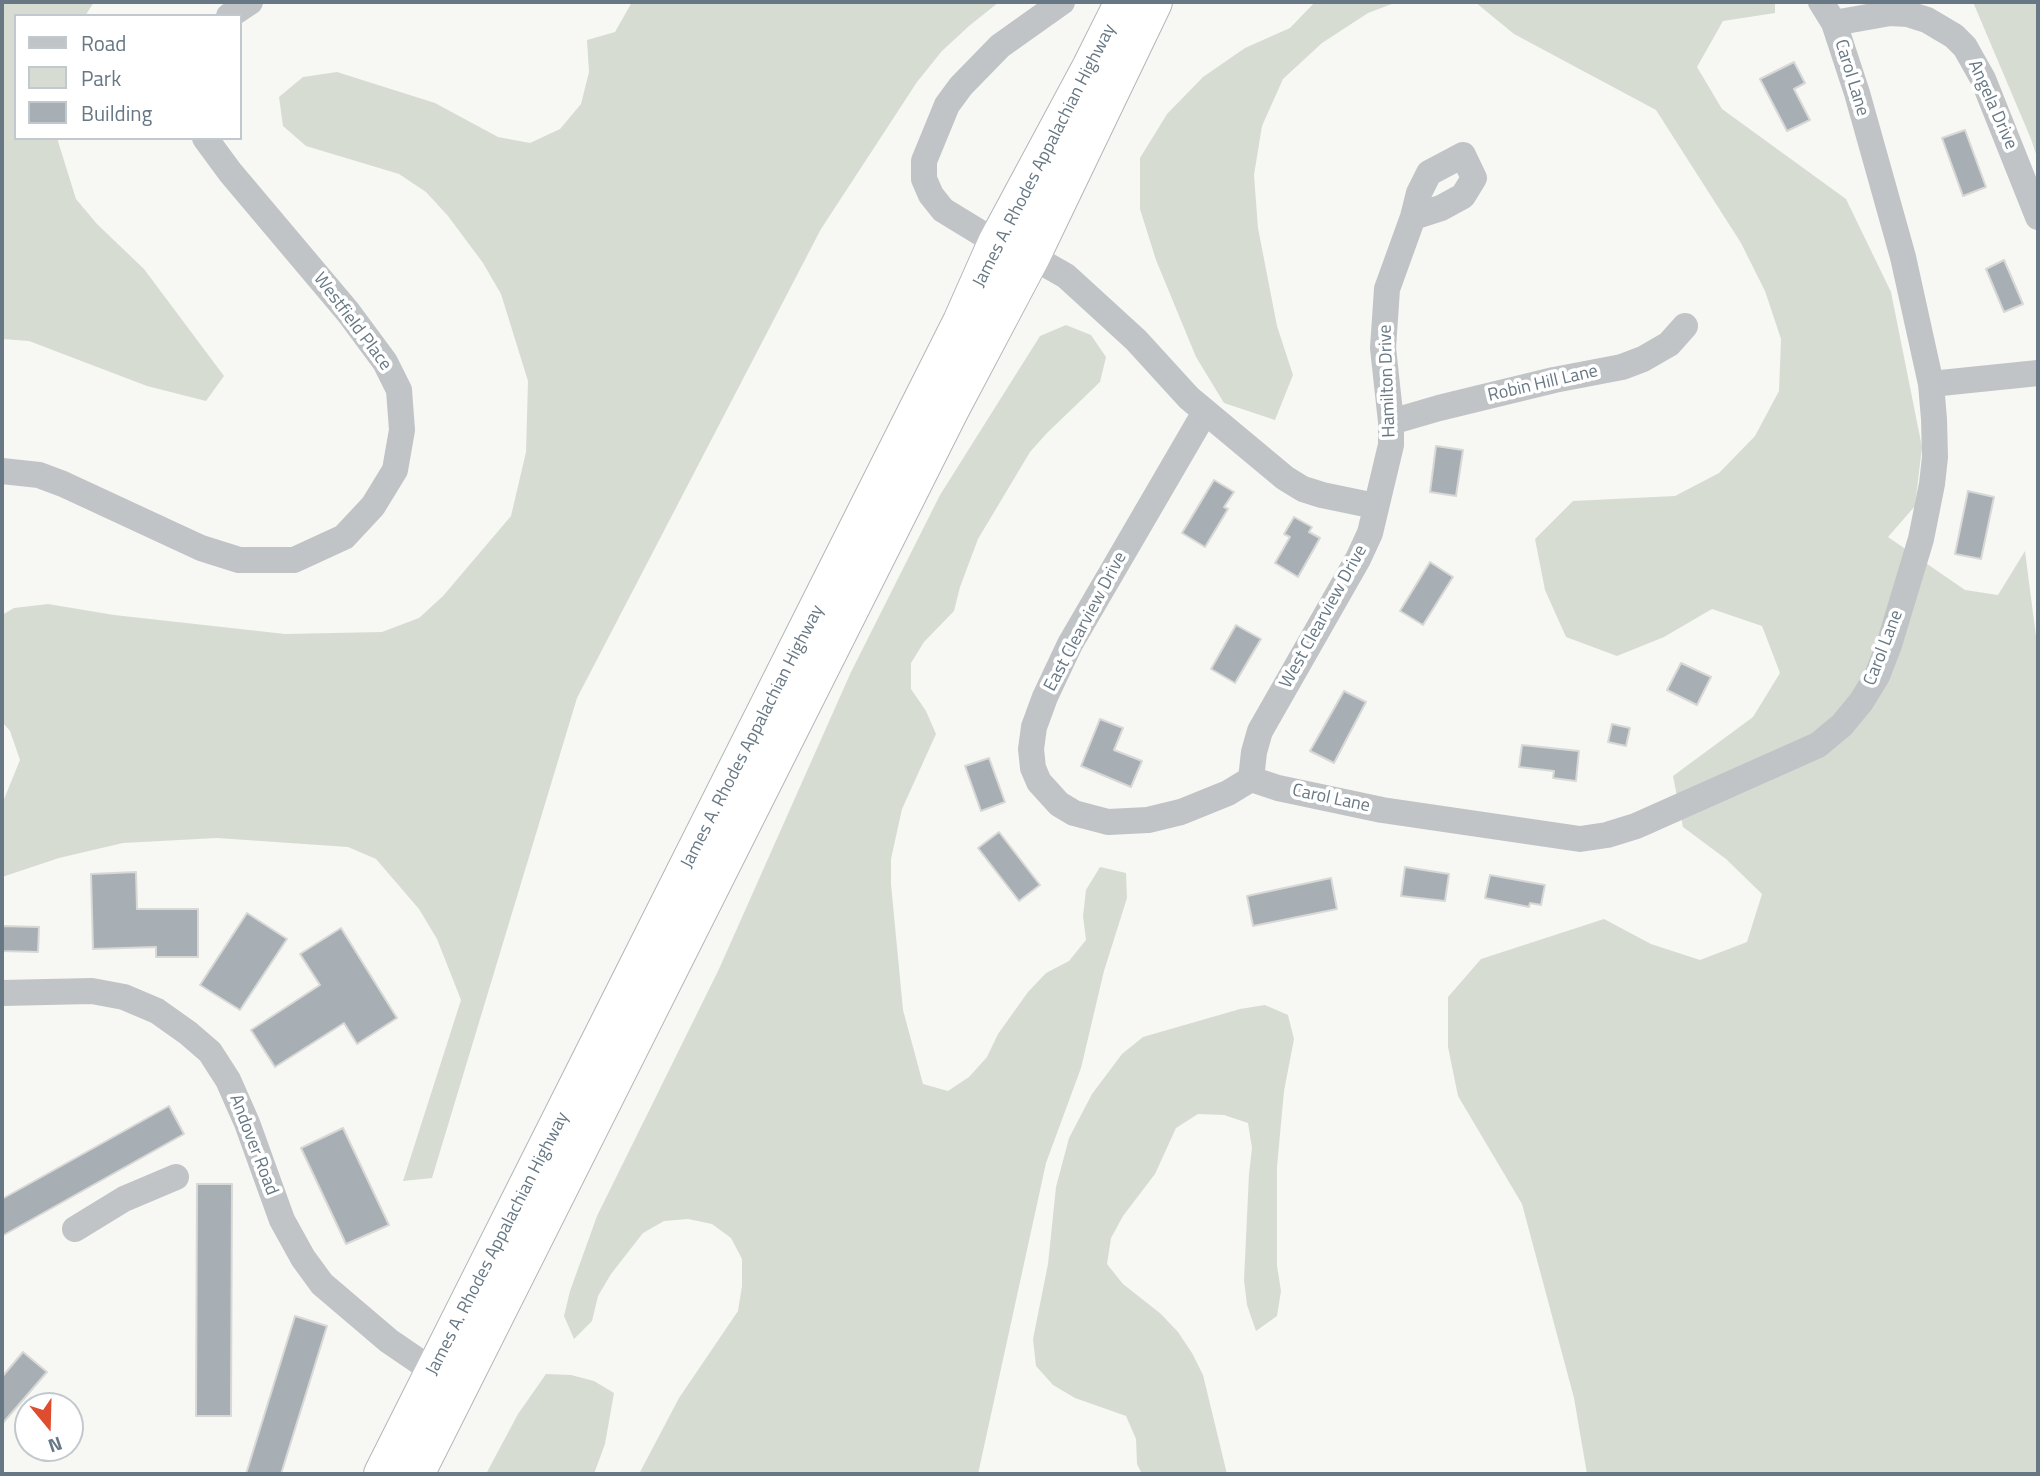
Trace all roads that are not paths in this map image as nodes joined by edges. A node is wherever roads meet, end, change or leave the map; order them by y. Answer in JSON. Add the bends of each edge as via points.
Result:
{"nodes":[{"id":1,"x":250,"y":2,"type":"edge"},
{"id":2,"x":1062,"y":2,"type":"edge"},
{"id":3,"x":1124,"y":2,"type":"edge"},
{"id":4,"x":1153,"y":2,"type":"edge"},
{"id":5,"x":1827,"y":12,"type":"edge"},
{"id":6,"x":232,"y":14,"type":"edge"},
{"id":7,"x":206,"y":140,"type":"edge"},
{"id":8,"x":1413,"y":217,"type":"dead end"},
{"id":9,"x":2038,"y":217,"type":"edge"},
{"id":10,"x":1014,"y":250,"type":"junction"},
{"id":11,"x":1685,"y":326,"type":"dead end"},
{"id":12,"x":2038,"y":373,"type":"edge"},
{"id":13,"x":1931,"y":384,"type":"junction"},
{"id":14,"x":1205,"y":412,"type":"junction"},
{"id":15,"x":1391,"y":422,"type":"junction"},
{"id":16,"x":2,"y":471,"type":"edge"},
{"id":17,"x":1375,"y":506,"type":"junction"},
{"id":18,"x":1251,"y":779,"type":"junction"},
{"id":19,"x":2,"y":993,"type":"edge"},
{"id":20,"x":176,"y":1177,"type":"dead end"},
{"id":21,"x":75,"y":1229,"type":"dead end"},
{"id":22,"x":448,"y":1375,"type":"junction"},
{"id":23,"x":383,"y":1474,"type":"edge"},
{"id":24,"x":415,"y":1474,"type":"edge"}],
"edges":[{"from":1,"to":6,"type":"street"},
{"from":2,"to":10,"type":"street","via":[[1000,46],[970,75],[947,106],[926,152],[924,179],[937,204]]},
{"from":3,"to":10,"type":"highway","name":"James A. Rhodes Appalachian Highway"},
{"from":4,"to":10,"type":"highway","name":"James A. Rhodes Appalachian Highway"},
{"from":5,"to":9,"type":"street","name":"Angela Drive","via":[[1908,15],[1954,36],[1983,79]]},
{"from":5,"to":13,"type":"street","name":"Carol Lane","via":[[1857,93],[1903,257]]},
{"from":7,"to":16,"type":"street","name":"Westfield Place","via":[[348,312],[385,362],[399,390],[402,430],[395,470],[373,506],[344,537],[294,560],[239,561],[40,475]]},
{"from":8,"to":15,"type":"street","name":"Hamilton Drive","via":[[1387,289],[1383,348]]},
{"from":10,"to":14,"type":"street","via":[[1066,276]]},
{"from":10,"to":22,"type":"highway","name":"James A. Rhodes Appalachian Highway","via":[[937,436]]},
{"from":11,"to":15,"type":"street","name":"Robin Hill Lane","via":[[1669,344],[1622,367]]},
{"from":12,"to":13,"type":"street"},
{"from":13,"to":18,"type":"street","name":"Carol Lane","via":[[1932,484],[1921,539],[1889,645],[1861,702],[1818,745],[1636,826],[1580,839],[1382,810]]},
{"from":14,"to":17,"type":"street","via":[[1293,484]]},
{"from":14,"to":18,"type":"street","name":"East Clearview Drive","via":[[1070,644],[1034,727],[1033,768],[1059,804],[1108,822],[1181,812]]},
{"from":15,"to":17,"type":"street","name":"Hamilton Drive","via":[[1391,445]]},
{"from":17,"to":18,"type":"street","name":"West Clearview Drive","via":[[1358,559],[1260,731]]},
{"from":19,"to":22,"type":"street","name":"Andover Road","via":[[92,991],[124,997],[157,1011],[196,1040],[228,1080],[282,1220],[322,1284],[373,1329]]},
{"from":20,"to":21,"type":"street","via":[[133,1195]]},
{"from":22,"to":23,"type":"highway","name":"James A. Rhodes Appalachian Highway"},
{"from":22,"to":24,"type":"highway","name":"James A. Rhodes Appalachian Highway"}]}
